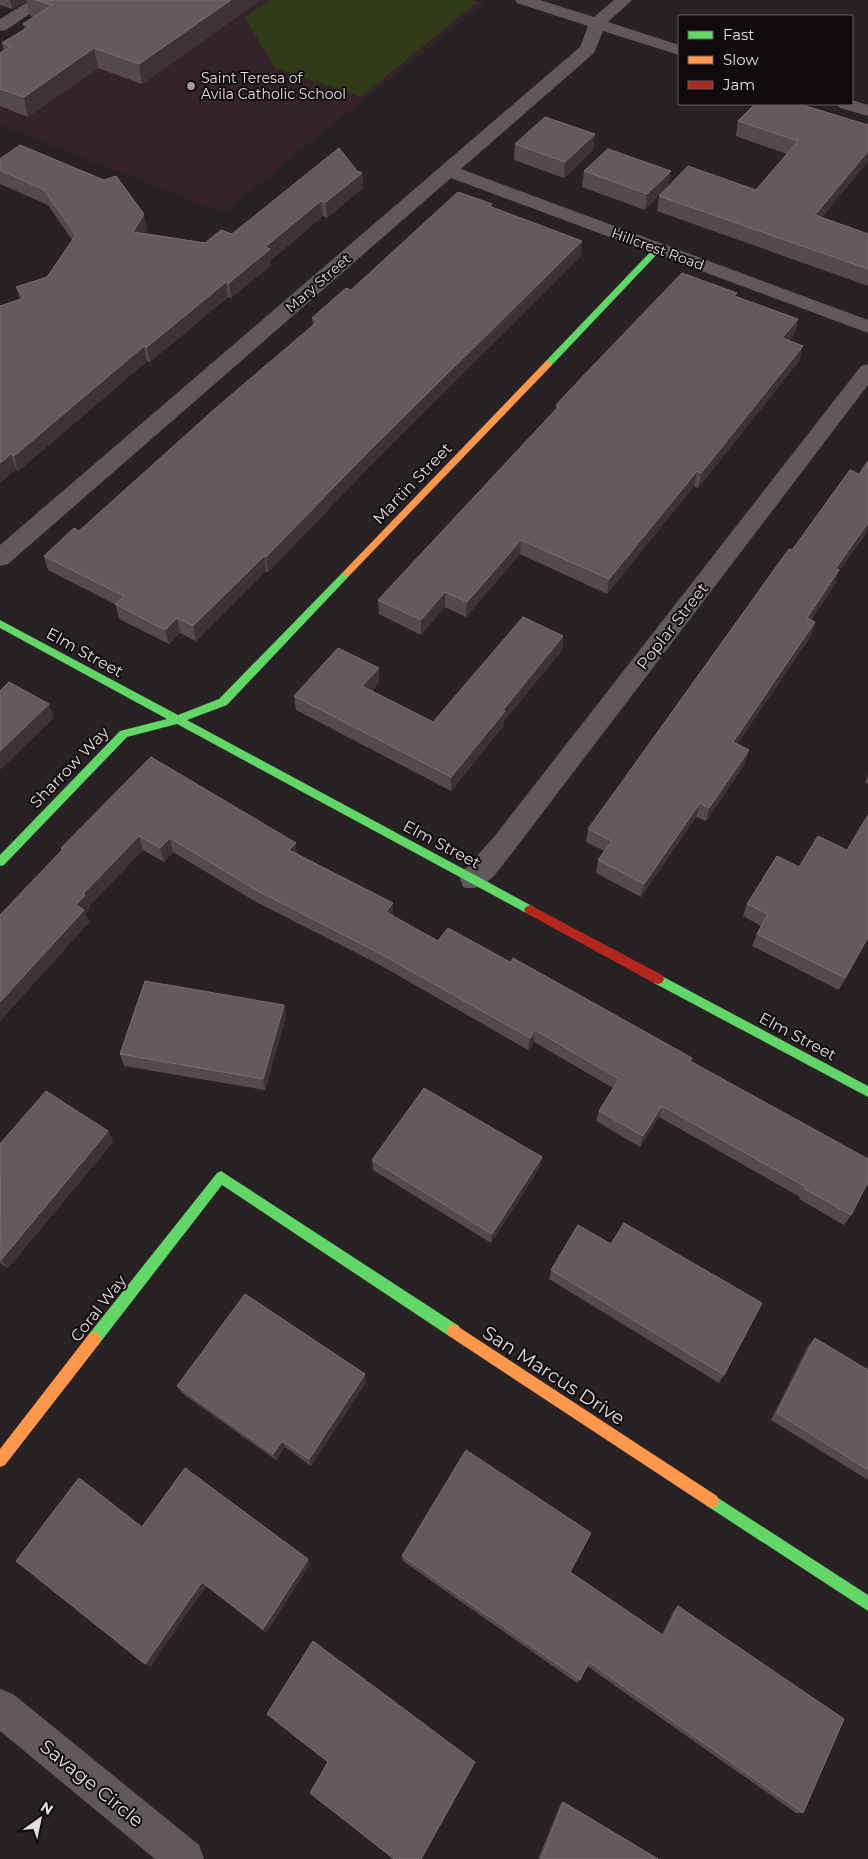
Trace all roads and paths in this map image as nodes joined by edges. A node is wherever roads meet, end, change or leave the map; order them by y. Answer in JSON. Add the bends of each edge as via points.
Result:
{"nodes":[{"id":1,"x":42,"y":0,"type":"edge"},
{"id":2,"x":523,"y":0,"type":"edge"},
{"id":3,"x":624,"y":0,"type":"edge"},
{"id":4,"x":598,"y":23,"type":"junction"},
{"id":5,"x":0,"y":26,"type":"edge"},
{"id":6,"x":678,"y":50,"type":"edge"},
{"id":7,"x":849,"y":105,"type":"edge"},
{"id":8,"x":868,"y":111,"type":"edge"},
{"id":9,"x":447,"y":170,"type":"junction"},
{"id":10,"x":658,"y":249,"type":"junction"},
{"id":11,"x":868,"y":327,"type":"edge"},
{"id":12,"x":868,"y":371,"type":"edge"},
{"id":13,"x":0,"y":558,"type":"edge"},
{"id":14,"x":0,"y":624,"type":"edge"},
{"id":15,"x":177,"y":720,"type":"junction"},
{"id":16,"x":0,"y":862,"type":"edge"},
{"id":17,"x":473,"y":879,"type":"junction"},
{"id":18,"x":868,"y":1092,"type":"edge"},
{"id":19,"x":221,"y":1176,"type":"joint"},
{"id":20,"x":0,"y":1460,"type":"edge"},
{"id":21,"x":868,"y":1604,"type":"edge"},
{"id":22,"x":0,"y":1707,"type":"edge"},
{"id":23,"x":185,"y":1859,"type":"edge"}],
"edges":[{"from":1,"to":5,"type":"street"},
{"from":2,"to":4,"type":"street"},
{"from":3,"to":4,"type":"street","name":"Mary Street"},
{"from":4,"to":6,"type":"street"},
{"from":4,"to":9,"type":"street","name":"Mary Street","via":[[588,49]]},
{"from":7,"to":8,"type":"street"},
{"from":9,"to":10,"type":"street","name":"Hillcrest Road"},
{"from":9,"to":13,"type":"street","name":"Mary Street"},
{"from":10,"to":11,"type":"street","name":"Hillcrest Road"},
{"from":10,"to":15,"type":"street","name":"Martin Street","via":[[223,702]]},
{"from":12,"to":17,"type":"street","name":"Poplar Street","via":[[503,845]]},
{"from":14,"to":15,"type":"street","name":"Elm Street"},
{"from":15,"to":16,"type":"street","name":"Sharrow Way","via":[[124,734]]},
{"from":15,"to":17,"type":"street","name":"Elm Street"},
{"from":17,"to":18,"type":"street","name":"Elm Street"},
{"from":19,"to":20,"type":"street","name":"Coral Way"},
{"from":19,"to":21,"type":"street","name":"San Marcus Drive"},
{"from":22,"to":23,"type":"street","name":"Savage Circle"}]}
